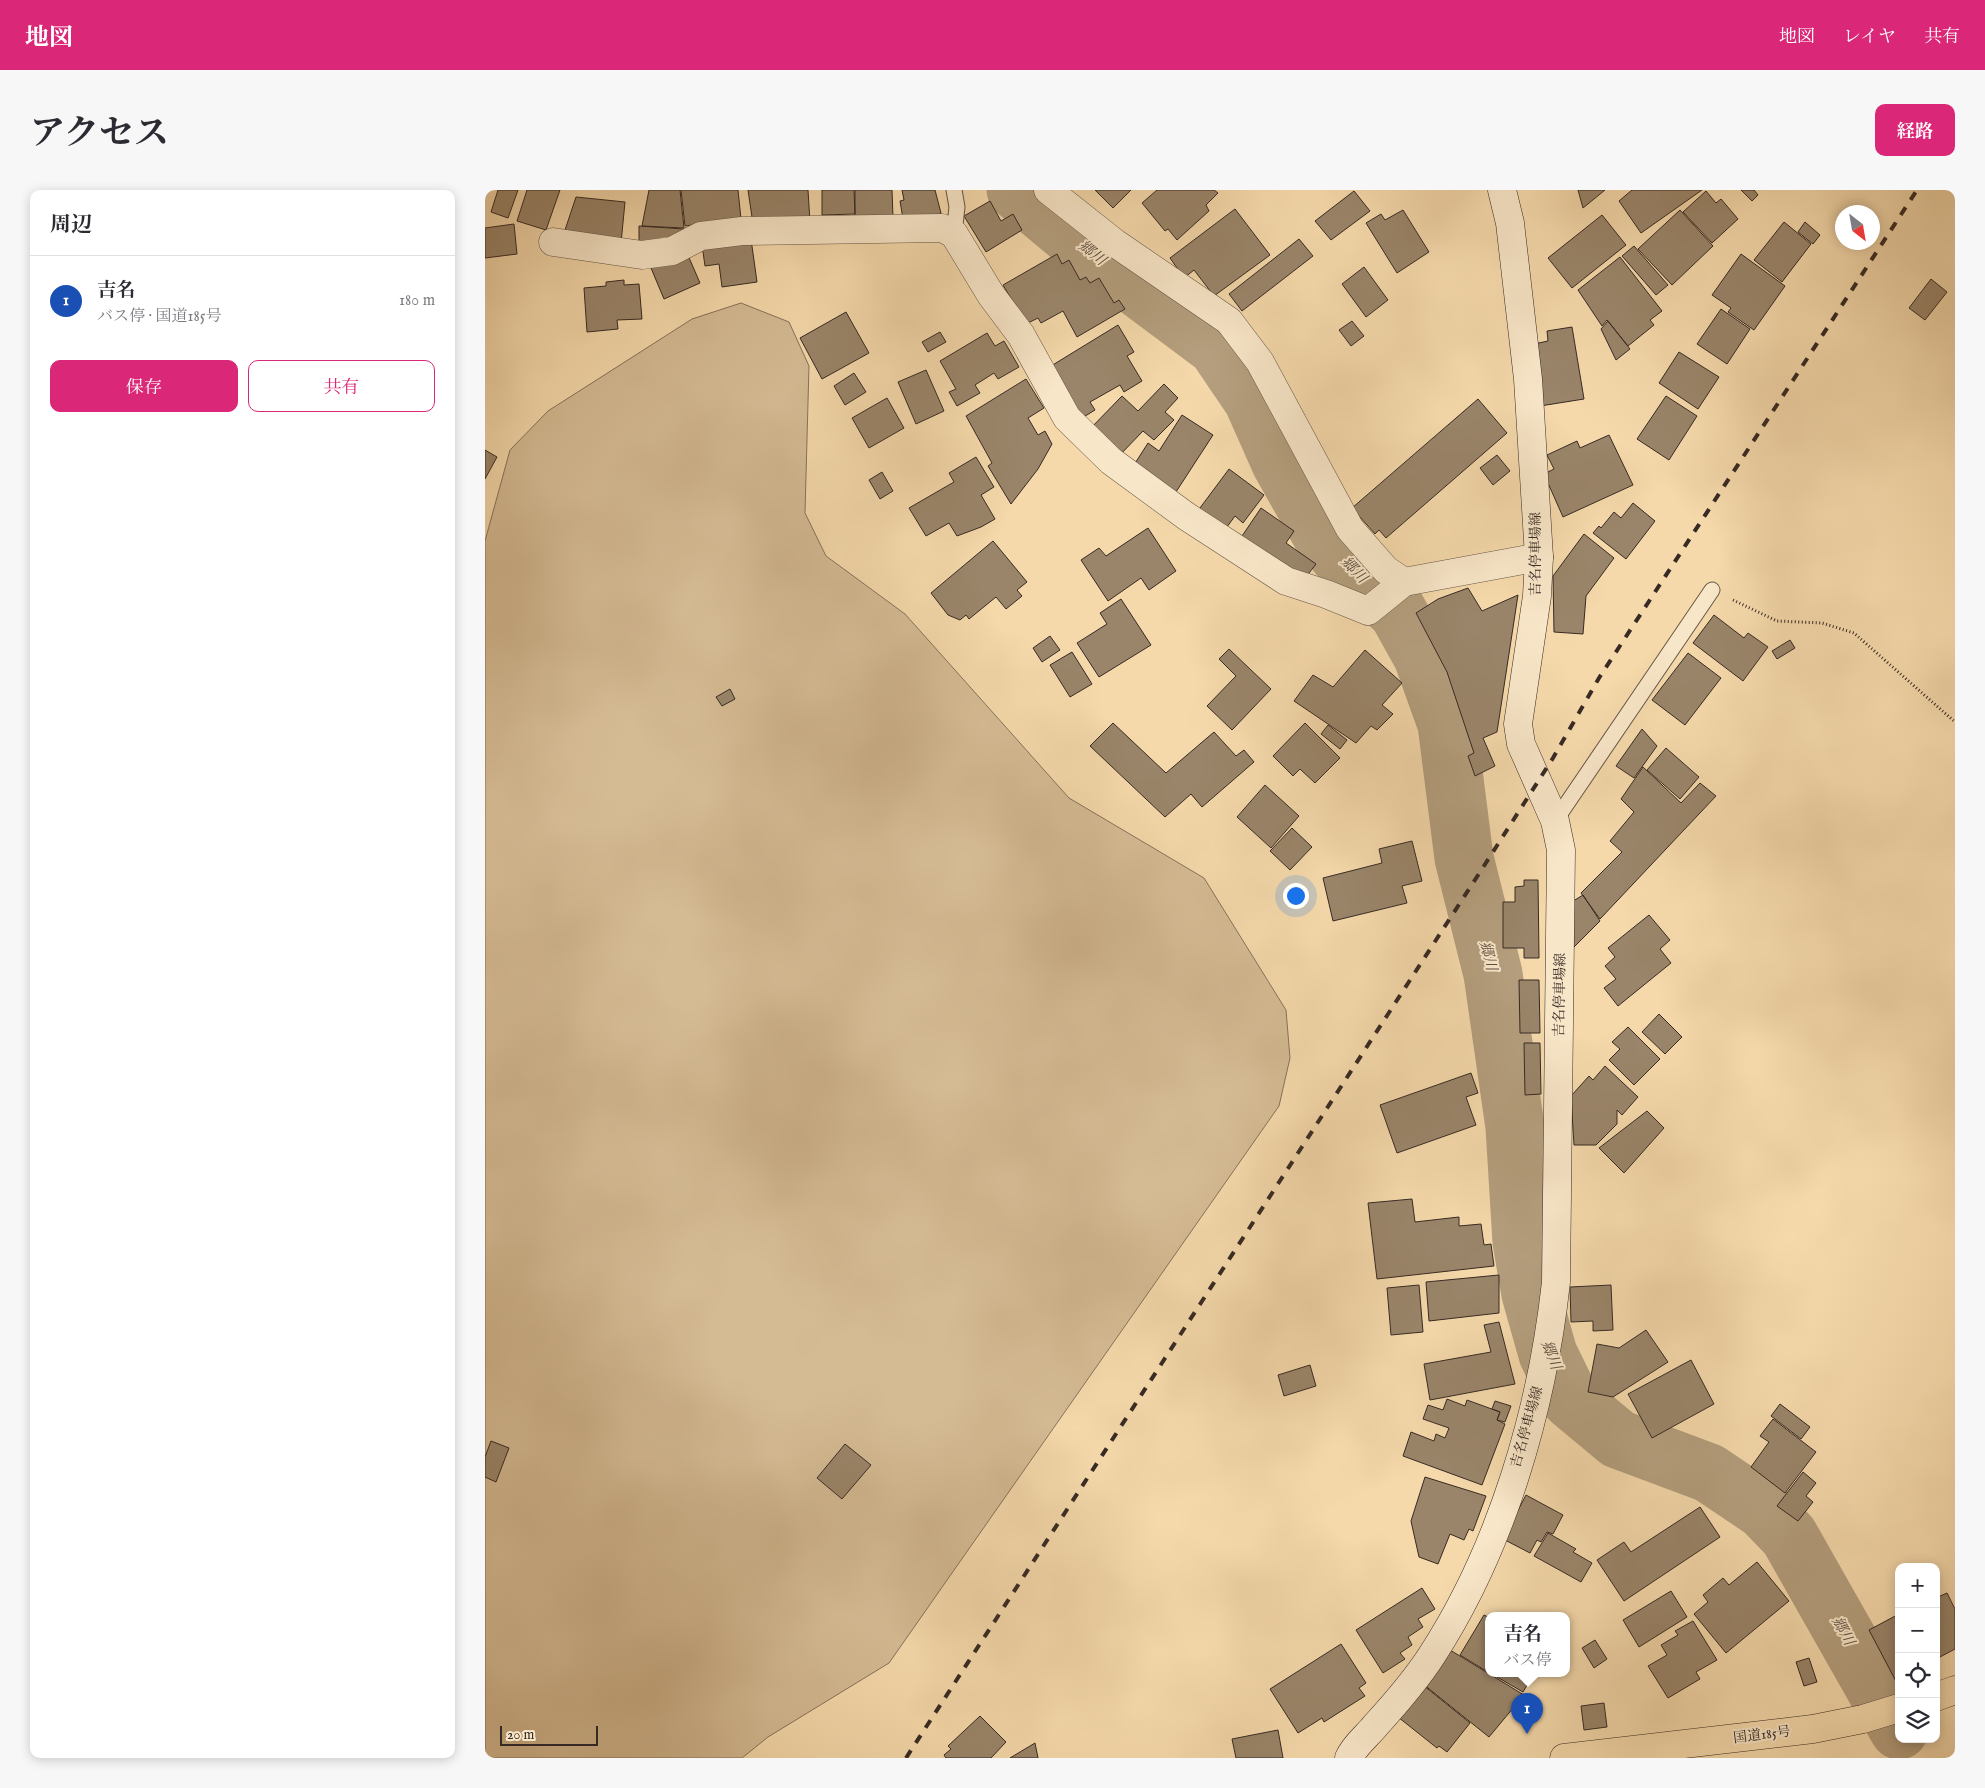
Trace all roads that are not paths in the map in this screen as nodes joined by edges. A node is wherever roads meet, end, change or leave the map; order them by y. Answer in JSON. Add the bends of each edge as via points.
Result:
{"nodes":[{"id":1,"x":954,"y":190,"type":"edge"},
{"id":2,"x":1048,"y":190,"type":"edge"},
{"id":3,"x":1502,"y":190,"type":"edge"},
{"id":4,"x":955,"y":234,"type":"junction"},
{"id":5,"x":553,"y":242,"type":"dead end"},
{"id":6,"x":1539,"y":557,"type":"junction"},
{"id":7,"x":1712,"y":590,"type":"road end"},
{"id":8,"x":1391,"y":591,"type":"junction"},
{"id":9,"x":1555,"y":821,"type":"junction"},
{"id":10,"x":1955,"y":1690,"type":"edge"},
{"id":11,"x":1940,"y":1695,"type":"edge"},
{"id":12,"x":1895,"y":1709,"type":"edge"},
{"id":13,"x":1349,"y":1758,"type":"edge"},
{"id":14,"x":1564,"y":1758,"type":"edge"}],
"edges":[{"from":1,"to":4,"type":"lane","via":[[957,206]]},
{"from":2,"to":8,"type":"street","via":[[1115,243],[1229,321],[1260,362],[1350,529],[1386,570]]},
{"from":3,"to":6,"type":"street","name":"吉名停車場線","via":[[1511,232],[1528,379]]},
{"from":4,"to":5,"type":"street","via":[[942,228],[742,231],[701,236],[672,251],[642,255]]},
{"from":4,"to":8,"type":"street","via":[[991,296],[1021,335],[1067,418],[1111,460],[1186,516],[1286,581],[1368,612]]},
{"from":6,"to":8,"type":"street"},
{"from":6,"to":9,"type":"street","name":"吉名停車場線","via":[[1537,596],[1518,724],[1521,744]]},
{"from":7,"to":9,"type":"lane"},
{"from":9,"to":13,"type":"street","name":"吉名停車場線","via":[[1561,850],[1561,902],[1556,1282],[1550,1338],[1505,1505],[1467,1595],[1431,1657]]},
{"from":10,"to":11,"type":"highway"},
{"from":12,"to":14,"type":"highway","name":"国道185号","via":[[1813,1729]]}]}
